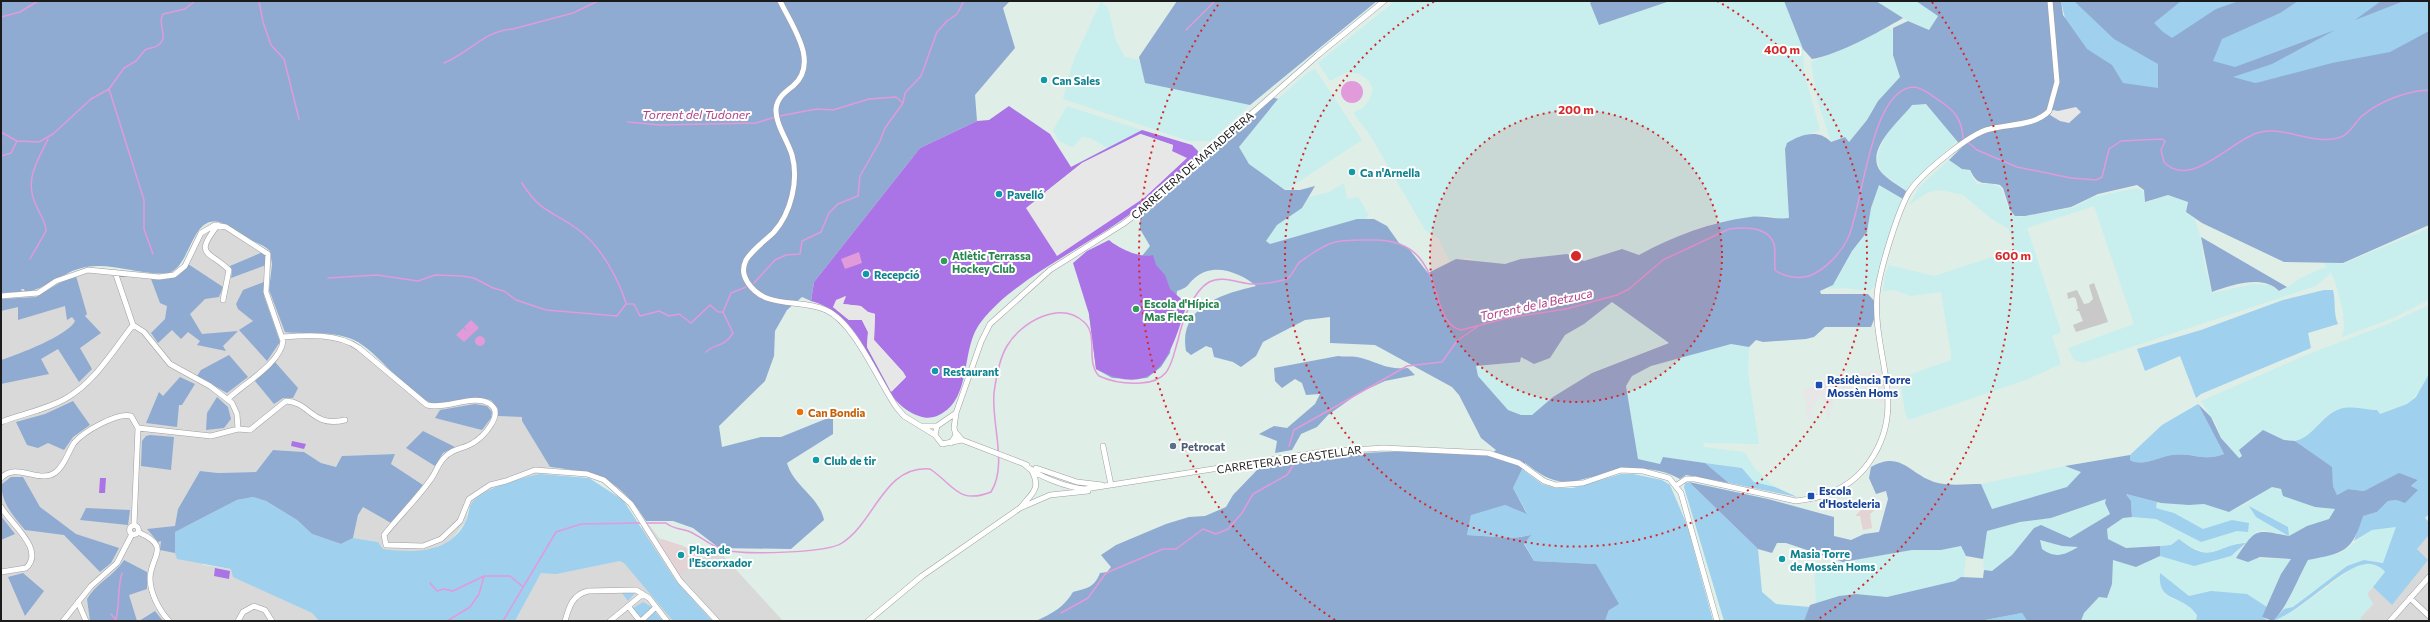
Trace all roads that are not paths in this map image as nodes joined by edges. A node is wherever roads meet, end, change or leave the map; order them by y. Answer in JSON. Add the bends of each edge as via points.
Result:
{"nodes":[{"id":1,"x":780,"y":1,"type":"edge"},
{"id":2,"x":1384,"y":1,"type":"edge"},
{"id":3,"x":2050,"y":1,"type":"edge"},
{"id":4,"x":218,"y":225,"type":"junction"},
{"id":5,"x":115,"y":272,"type":"junction"},
{"id":6,"x":1,"y":296,"type":"edge"},
{"id":7,"x":223,"y":300,"type":"dead end"},
{"id":8,"x":133,"y":325,"type":"junction"},
{"id":9,"x":282,"y":337,"type":"junction"},
{"id":10,"x":228,"y":399,"type":"junction"},
{"id":11,"x":956,"y":413,"type":"junction"},
{"id":12,"x":344,"y":420,"type":"dead end"},
{"id":13,"x":1,"y":422,"type":"edge"},
{"id":14,"x":940,"y":424,"type":"junction"},
{"id":15,"x":921,"y":426,"type":"junction"},
{"id":16,"x":138,"y":428,"type":"junction"},
{"id":17,"x":238,"y":429,"type":"junction"},
{"id":18,"x":955,"y":430,"type":"junction"},
{"id":19,"x":934,"y":435,"type":"junction"},
{"id":20,"x":962,"y":440,"type":"junction"},
{"id":21,"x":951,"y":443,"type":"junction"},
{"id":22,"x":1102,"y":446,"type":"dead end"},
{"id":23,"x":1025,"y":465,"type":"junction"},
{"id":24,"x":1031,"y":469,"type":"junction"},
{"id":25,"x":1044,"y":471,"type":"junction"},
{"id":26,"x":1,"y":478,"type":"edge"},
{"id":27,"x":1065,"y":485,"type":"junction"},
{"id":28,"x":1109,"y":485,"type":"junction"},
{"id":29,"x":1677,"y":485,"type":"junction"},
{"id":30,"x":1096,"y":488,"type":"junction"},
{"id":31,"x":1056,"y":494,"type":"junction"},
{"id":32,"x":1,"y":507,"type":"edge"},
{"id":33,"x":1020,"y":508,"type":"junction"},
{"id":34,"x":134,"y":526,"type":"junction"},
{"id":35,"x":138,"y":532,"type":"junction"},
{"id":36,"x":132,"y":534,"type":"junction"},
{"id":37,"x":1,"y":572,"type":"edge"},
{"id":38,"x":2429,"y":577,"type":"edge"},
{"id":39,"x":2424,"y":582,"type":"junction"},
{"id":40,"x":2429,"y":586,"type":"edge"},
{"id":41,"x":643,"y":594,"type":"junction"},
{"id":42,"x":2410,"y":598,"type":"junction"},
{"id":43,"x":78,"y":602,"type":"junction"},
{"id":44,"x":628,"y":606,"type":"junction"},
{"id":45,"x":656,"y":607,"type":"junction"},
{"id":46,"x":2429,"y":616,"type":"edge"},
{"id":47,"x":2393,"y":620,"type":"edge"},
{"id":48,"x":63,"y":621,"type":"edge"},
{"id":49,"x":86,"y":621,"type":"edge"},
{"id":50,"x":169,"y":621,"type":"edge"},
{"id":51,"x":238,"y":621,"type":"edge"},
{"id":52,"x":272,"y":621,"type":"edge"},
{"id":53,"x":565,"y":621,"type":"edge"},
{"id":54,"x":610,"y":621,"type":"edge"},
{"id":55,"x":641,"y":621,"type":"edge"},
{"id":56,"x":667,"y":621,"type":"edge"},
{"id":57,"x":717,"y":621,"type":"edge"},
{"id":58,"x":868,"y":621,"type":"edge"},
{"id":59,"x":1717,"y":621,"type":"edge"}],
"edges":[{"from":1,"to":15,"type":"street","via":[[803,51],[805,68],[800,80],[778,100],[777,116],[792,156],[793,189],[780,223],[746,260],[744,276],[765,299],[811,305],[826,310],[841,320],[897,408],[904,416]]},
{"from":2,"to":11,"type":"street","name":"CARRETERA DE MATADEPERA","via":[[1318,55],[1148,205],[1123,224],[1050,270],[1010,304],[985,332]]},
{"from":3,"to":29,"type":"street","via":[[2057,88],[2049,111],[2039,118],[1989,129],[1972,136],[1914,186],[1906,200],[1889,246],[1877,299],[1889,410],[1881,444],[1861,472],[1844,488],[1830,494],[1796,501],[1695,479],[1686,479]]},
{"from":4,"to":5,"type":"street","via":[[208,227],[201,233],[185,266],[174,275],[160,277]]},
{"from":4,"to":7,"type":"street","via":[[209,237],[206,250],[208,255],[229,270]]},
{"from":4,"to":9,"type":"street","via":[[226,227],[244,241],[262,248],[268,254],[266,292]]},
{"from":5,"to":6,"type":"street","via":[[88,270],[56,281],[38,293]]},
{"from":5,"to":8,"type":"street"},
{"from":8,"to":10,"type":"street","via":[[144,332],[170,364]]},
{"from":8,"to":13,"type":"street","via":[[106,361],[74,393],[50,406]]},
{"from":9,"to":10,"type":"street","via":[[282,345],[267,366]]},
{"from":9,"to":57,"type":"street","via":[[322,336],[350,342],[427,405],[442,407],[481,400],[494,408],[494,419],[479,439],[452,451],[442,459],[426,486],[384,535],[386,545],[413,546],[437,541],[460,521],[469,500],[490,484],[535,470],[597,476],[627,500],[680,581]]},
{"from":10,"to":17,"type":"street","via":[[236,408]]},
{"from":11,"to":14,"type":"street"},
{"from":11,"to":18,"type":"street"},
{"from":12,"to":17,"type":"street","via":[[323,421],[297,404],[286,401],[250,430]]},
{"from":14,"to":15,"type":"street"},
{"from":14,"to":18,"type":"street","via":[[949,423]]},
{"from":14,"to":19,"type":"street"},
{"from":15,"to":19,"type":"street"},
{"from":16,"to":17,"type":"street","via":[[211,436]]},
{"from":16,"to":26,"type":"street","via":[[131,416],[120,415],[78,439],[60,468],[51,475],[42,476],[16,471]]},
{"from":16,"to":34,"type":"street"},
{"from":18,"to":20,"type":"street"},
{"from":18,"to":21,"type":"street"},
{"from":19,"to":21,"type":"street","via":[[942,444]]},
{"from":20,"to":21,"type":"street"},
{"from":20,"to":23,"type":"street"},
{"from":22,"to":28,"type":"street"},
{"from":23,"to":24,"type":"street","name":"CARRETERA DE CASTELLAR"},
{"from":23,"to":25,"type":"street","name":"CARRETERA DE CASTELLAR"},
{"from":24,"to":27,"type":"street","name":"CARRETERA DE CASTELLAR"},
{"from":24,"to":33,"type":"street","via":[[1035,478],[1035,489]]},
{"from":25,"to":27,"type":"street"},
{"from":25,"to":28,"type":"street","name":"CARRETERA DE CASTELLAR","via":[[1077,482]]},
{"from":27,"to":30,"type":"street","name":"CARRETERA DE CASTELLAR"},
{"from":27,"to":31,"type":"street"},
{"from":28,"to":29,"type":"street","name":"CARRETERA DE CASTELLAR","via":[[1321,452],[1384,448],[1488,453],[1519,463],[1544,481],[1556,485],[1583,483],[1627,470],[1660,474]]},
{"from":28,"to":30,"type":"street","name":"CARRETERA DE CASTELLAR"},
{"from":29,"to":59,"type":"street","via":[[1684,501]]},
{"from":30,"to":31,"type":"street","via":[[1070,494]]},
{"from":31,"to":33,"type":"street"},
{"from":32,"to":37,"type":"street","via":[[32,552],[26,568]]},
{"from":33,"to":58,"type":"street","via":[[922,576]]},
{"from":34,"to":35,"type":"street","via":[[138,528]]},
{"from":34,"to":36,"type":"street","via":[[130,528]]},
{"from":35,"to":36,"type":"street"},
{"from":35,"to":50,"type":"street","via":[[155,543],[157,558],[150,582],[158,605]]},
{"from":36,"to":43,"type":"street","via":[[117,563],[91,586]]},
{"from":38,"to":39,"type":"street"},
{"from":39,"to":40,"type":"street"},
{"from":39,"to":42,"type":"street"},
{"from":41,"to":44,"type":"street"},
{"from":41,"to":45,"type":"street"},
{"from":41,"to":53,"type":"street","via":[[636,590],[580,593],[572,600]]},
{"from":42,"to":46,"type":"street"},
{"from":42,"to":47,"type":"street"},
{"from":43,"to":48,"type":"street"},
{"from":43,"to":49,"type":"street"},
{"from":44,"to":54,"type":"street"},
{"from":44,"to":55,"type":"street"},
{"from":45,"to":55,"type":"street"},
{"from":45,"to":56,"type":"street"},
{"from":51,"to":52,"type":"street","via":[[243,612],[254,606],[265,610]]}]}
